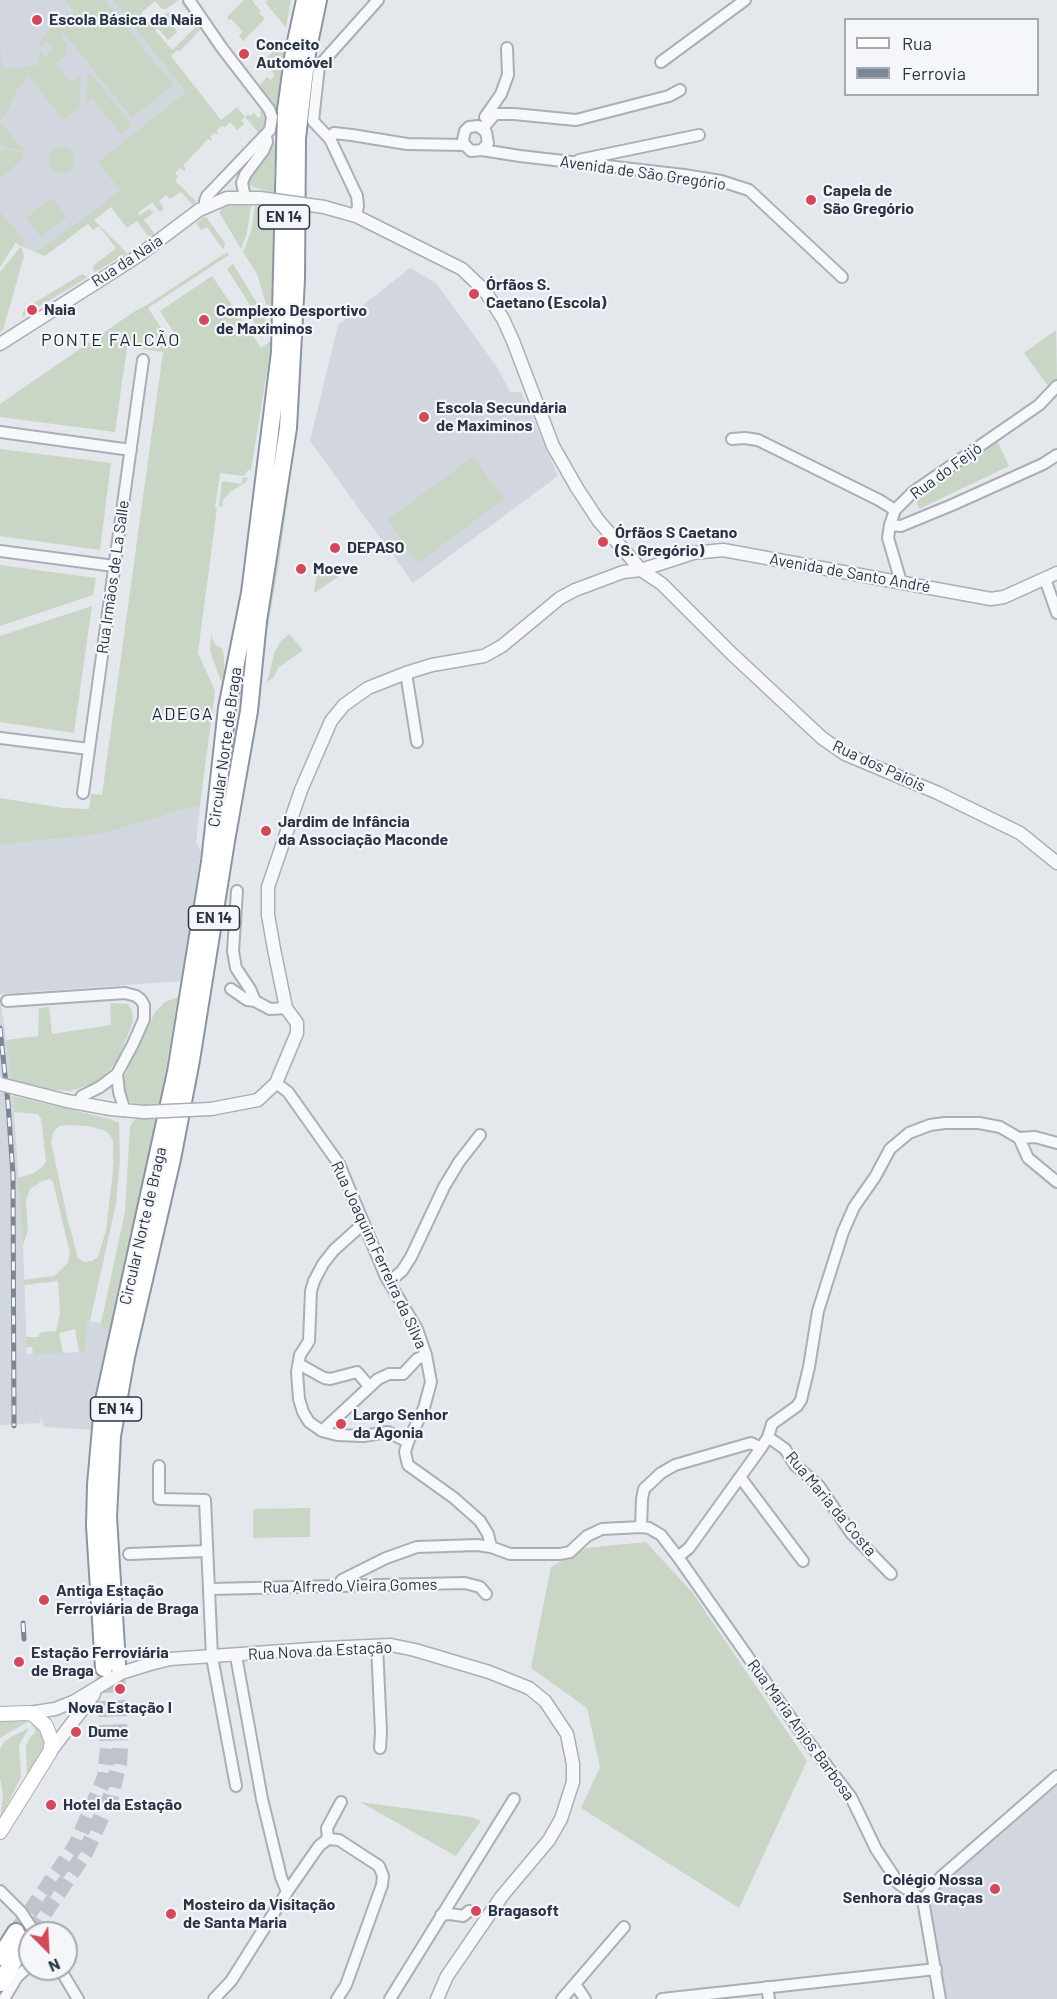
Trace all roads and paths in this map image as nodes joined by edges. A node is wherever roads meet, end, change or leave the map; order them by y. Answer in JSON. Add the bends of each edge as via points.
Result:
{"nodes":[{"id":1,"x":189,"y":0,"type":"edge"},
{"id":2,"x":305,"y":0,"type":"edge"},
{"id":3,"x":318,"y":0,"type":"edge"},
{"id":4,"x":378,"y":0,"type":"edge"},
{"id":5,"x":744,"y":0,"type":"edge"},
{"id":6,"x":507,"y":48,"type":"dead end"},
{"id":7,"x":661,"y":62,"type":"dead end"},
{"id":8,"x":680,"y":90,"type":"dead end"},
{"id":9,"x":481,"y":127,"type":"junction"},
{"id":10,"x":699,"y":135,"type":"dead end"},
{"id":11,"x":266,"y":136,"type":"junction"},
{"id":12,"x":330,"y":139,"type":"junction"},
{"id":13,"x":465,"y":145,"type":"junction"},
{"id":14,"x":482,"y":150,"type":"junction"},
{"id":15,"x":570,"y":162,"type":"junction"},
{"id":16,"x":245,"y":197,"type":"junction"},
{"id":17,"x":207,"y":206,"type":"junction"},
{"id":18,"x":356,"y":216,"type":"junction"},
{"id":19,"x":842,"y":277,"type":"dead end"},
{"id":20,"x":0,"y":344,"type":"edge"},
{"id":21,"x":143,"y":360,"type":"dead end"},
{"id":22,"x":1057,"y":386,"type":"edge"},
{"id":23,"x":0,"y":432,"type":"edge"},
{"id":24,"x":732,"y":439,"type":"dead end"},
{"id":25,"x":130,"y":450,"type":"junction"},
{"id":26,"x":1057,"y":455,"type":"edge"},
{"id":27,"x":895,"y":510,"type":"junction"},
{"id":28,"x":890,"y":525,"type":"junction"},
{"id":29,"x":0,"y":551,"type":"edge"},
{"id":30,"x":114,"y":567,"type":"junction"},
{"id":31,"x":641,"y":570,"type":"junction"},
{"id":32,"x":1057,"y":573,"type":"edge"},
{"id":33,"x":1045,"y":579,"type":"junction"},
{"id":34,"x":901,"y":582,"type":"junction"},
{"id":35,"x":1057,"y":613,"type":"edge"},
{"id":36,"x":406,"y":673,"type":"junction"},
{"id":37,"x":0,"y":738,"type":"edge"},
{"id":38,"x":417,"y":742,"type":"dead end"},
{"id":39,"x":89,"y":749,"type":"junction"},
{"id":40,"x":83,"y":794,"type":"dead end"},
{"id":41,"x":1057,"y":863,"type":"edge"},
{"id":42,"x":237,"y":891,"type":"dead end"},
{"id":43,"x":231,"y":989,"type":"dead end"},
{"id":44,"x":7,"y":1001,"type":"dead end"},
{"id":45,"x":255,"y":1001,"type":"junction"},
{"id":46,"x":286,"y":1008,"type":"junction"},
{"id":47,"x":117,"y":1074,"type":"junction"},
{"id":48,"x":276,"y":1083,"type":"junction"},
{"id":49,"x":0,"y":1084,"type":"edge"},
{"id":50,"x":72,"y":1102,"type":"junction"},
{"id":51,"x":125,"y":1111,"type":"junction"},
{"id":52,"x":480,"y":1135,"type":"dead end"},
{"id":53,"x":1019,"y":1138,"type":"junction"},
{"id":54,"x":1057,"y":1143,"type":"edge"},
{"id":55,"x":1057,"y":1182,"type":"edge"},
{"id":56,"x":364,"y":1223,"type":"junction"},
{"id":57,"x":389,"y":1282,"type":"junction"},
{"id":58,"x":426,"y":1355,"type":"junction"},
{"id":59,"x":298,"y":1364,"type":"junction"},
{"id":60,"x":369,"y":1386,"type":"junction"},
{"id":61,"x":322,"y":1431,"type":"junction"},
{"id":62,"x":768,"y":1437,"type":"junction"},
{"id":63,"x":408,"y":1442,"type":"junction"},
{"id":64,"x":762,"y":1448,"type":"junction"},
{"id":65,"x":159,"y":1467,"type":"dead end"},
{"id":66,"x":740,"y":1477,"type":"junction"},
{"id":67,"x":641,"y":1527,"type":"junction"},
{"id":68,"x":491,"y":1547,"type":"junction"},
{"id":69,"x":207,"y":1551,"type":"junction"},
{"id":70,"x":129,"y":1554,"type":"dead end"},
{"id":71,"x":678,"y":1557,"type":"junction"},
{"id":72,"x":803,"y":1561,"type":"dead end"},
{"id":73,"x":891,"y":1574,"type":"dead end"},
{"id":74,"x":338,"y":1586,"type":"junction"},
{"id":75,"x":210,"y":1589,"type":"junction"},
{"id":76,"x":486,"y":1594,"type":"dead end"},
{"id":77,"x":377,"y":1646,"type":"junction"},
{"id":78,"x":236,"y":1656,"type":"junction"},
{"id":79,"x":212,"y":1657,"type":"junction"},
{"id":80,"x":108,"y":1672,"type":"junction"},
{"id":81,"x":28,"y":1713,"type":"junction"},
{"id":82,"x":0,"y":1714,"type":"edge"},
{"id":83,"x":380,"y":1748,"type":"dead end"},
{"id":84,"x":50,"y":1752,"type":"junction"},
{"id":85,"x":1057,"y":1776,"type":"edge"},
{"id":86,"x":236,"y":1786,"type":"dead end"},
{"id":87,"x":513,"y":1799,"type":"dead end"},
{"id":88,"x":341,"y":1802,"type":"dead end"},
{"id":89,"x":0,"y":1832,"type":"edge"},
{"id":90,"x":328,"y":1839,"type":"junction"},
{"id":91,"x":0,"y":1891,"type":"edge"},
{"id":92,"x":287,"y":1892,"type":"junction"},
{"id":93,"x":923,"y":1900,"type":"junction"},
{"id":94,"x":469,"y":1911,"type":"dead end"},
{"id":95,"x":441,"y":1916,"type":"junction"},
{"id":96,"x":23,"y":1921,"type":"edge"},
{"id":97,"x":624,"y":1927,"type":"dead end"},
{"id":98,"x":18,"y":1941,"type":"tunnel mouth"},
{"id":99,"x":18,"y":1949,"type":"tunnel mouth"},
{"id":100,"x":0,"y":1957,"type":"edge"},
{"id":101,"x":936,"y":1969,"type":"junction"},
{"id":102,"x":18,"y":1976,"type":"edge"},
{"id":103,"x":68,"y":1981,"type":"edge"},
{"id":104,"x":0,"y":1983,"type":"edge"},
{"id":105,"x":575,"y":1984,"type":"junction"},
{"id":106,"x":767,"y":1987,"type":"junction"},
{"id":107,"x":4,"y":1999,"type":"edge"},
{"id":108,"x":79,"y":1999,"type":"edge"},
{"id":109,"x":214,"y":1999,"type":"edge"},
{"id":110,"x":338,"y":1999,"type":"edge"},
{"id":111,"x":390,"y":1999,"type":"edge"},
{"id":112,"x":437,"y":1999,"type":"edge"},
{"id":113,"x":562,"y":1999,"type":"edge"},
{"id":114,"x":585,"y":1999,"type":"edge"},
{"id":115,"x":662,"y":1999,"type":"edge"},
{"id":116,"x":769,"y":1999,"type":"edge"},
{"id":117,"x":940,"y":1999,"type":"edge"}],
"edges":[{"from":1,"to":11,"type":"street","via":[[269,109],[272,125]]},
{"from":2,"to":80,"type":"highway","name":"Circular Norte de Braga","number":"EN 14","via":[[286,111],[280,352],[251,582],[227,708],[210,862],[176,1072],[103,1405],[95,1526]]},
{"from":3,"to":80,"type":"highway","name":"Circular Norte de Braga","number":"EN 14","via":[[297,138],[296,279],[288,428],[258,621],[249,711],[191,1060],[112,1436]]},
{"from":4,"to":12,"type":"street","via":[[319,66],[314,121]]},
{"from":5,"to":7,"type":"street"},
{"from":6,"to":9,"type":"street","via":[[508,75]]},
{"from":8,"to":9,"type":"street","via":[[576,120],[495,114]]},
{"from":9,"to":13,"type":"street","via":[[465,131]]},
{"from":9,"to":14,"type":"street","via":[[489,138]]},
{"from":10,"to":15,"type":"street"},
{"from":11,"to":16,"type":"street","via":[[263,151],[242,183]]},
{"from":11,"to":17,"type":"street","via":[[207,196]]},
{"from":12,"to":13,"type":"street","via":[[333,133],[407,144]]},
{"from":12,"to":18,"type":"street","via":[[357,196]]},
{"from":13,"to":14,"type":"street","via":[[471,151]]},
{"from":14,"to":15,"type":"street","name":"Avenida de São Gregório"},
{"from":15,"to":19,"type":"street","name":"Avenida de São Gregório","via":[[722,181],[748,190]]},
{"from":16,"to":17,"type":"street","name":"Rua da Naia"},
{"from":16,"to":18,"type":"street","name":"Rua da Naia","bridge":true,"via":[[324,207]]},
{"from":17,"to":20,"type":"street","name":"Rua da Naia","via":[[138,256]]},
{"from":18,"to":31,"type":"street","name":"Rua dos Paiois","via":[[462,269],[485,291],[513,341],[553,446],[598,520]]},
{"from":21,"to":25,"type":"street","name":"Rua Irmãos de La Salle"},
{"from":22,"to":27,"type":"street","name":"Rua do Feijó","via":[[1040,405],[913,492]]},
{"from":23,"to":25,"type":"street"},
{"from":24,"to":27,"type":"street","via":[[758,441]]},
{"from":25,"to":30,"type":"street","name":"Rua Irmãos de La Salle"},
{"from":26,"to":28,"type":"street","via":[[902,526]]},
{"from":27,"to":28,"type":"street","name":"Rua do Feijó"},
{"from":28,"to":34,"type":"street","name":"Rua do Feijó","via":[[888,538]]},
{"from":29,"to":30,"type":"street"},
{"from":30,"to":39,"type":"street","name":"Rua Irmãos de La Salle"},
{"from":31,"to":34,"type":"street","name":"Avenida de Santo André","via":[[693,553],[723,550]]},
{"from":31,"to":36,"type":"street","name":"Avenida de Santo André","via":[[623,572],[560,598],[484,656]]},
{"from":31,"to":41,"type":"street","name":"Rua dos Paiois","via":[[663,584],[822,738],[845,754],[938,793],[1020,834]]},
{"from":32,"to":33,"type":"street","name":"Avenida de Santo André"},
{"from":33,"to":34,"type":"street","name":"Avenida de Santo André","via":[[991,599]]},
{"from":33,"to":35,"type":"street"},
{"from":36,"to":38,"type":"street"},
{"from":36,"to":46,"type":"street","name":"Avenida de Santo André","via":[[368,688],[344,705],[331,721],[301,790],[268,887],[268,915]]},
{"from":37,"to":39,"type":"street"},
{"from":39,"to":40,"type":"street","name":"Rua Irmãos de La Salle"},
{"from":42,"to":45,"type":"street","via":[[233,951],[236,968]]},
{"from":43,"to":45,"type":"street"},
{"from":44,"to":47,"type":"street","via":[[125,993],[136,996],[144,1005],[144,1019]]},
{"from":45,"to":46,"type":"street","via":[[270,1009]]},
{"from":46,"to":48,"type":"street","name":"Avenida de Santo André","via":[[297,1023],[297,1033]]},
{"from":47,"to":50,"type":"street"},
{"from":47,"to":51,"type":"street"},
{"from":48,"to":51,"type":"street","bridge":true,"via":[[258,1100],[241,1105]]},
{"from":48,"to":56,"type":"street","name":"Rua Joaquim Ferreira da Silva","via":[[288,1092],[339,1164]]},
{"from":49,"to":50,"type":"street","bridge":true},
{"from":50,"to":51,"type":"street"},
{"from":52,"to":57,"type":"street","via":[[444,1186],[411,1257]]},
{"from":53,"to":54,"type":"street","via":[[1035,1137]]},
{"from":53,"to":55,"type":"street","via":[[1028,1158]]},
{"from":53,"to":62,"type":"street","via":[[1000,1127],[945,1123],[909,1133],[890,1149],[843,1232],[818,1311],[801,1400],[772,1424]]},
{"from":56,"to":57,"type":"street","name":"Rua Joaquim Ferreira da Silva"},
{"from":56,"to":59,"type":"street","via":[[334,1250],[314,1281],[309,1341]]},
{"from":57,"to":58,"type":"street","name":"Rua Joaquim Ferreira da Silva","via":[[417,1329]]},
{"from":58,"to":60,"type":"street","via":[[403,1374],[389,1374]]},
{"from":58,"to":63,"type":"street","name":"Rua Joaquim Ferreira da Silva","via":[[431,1382]]},
{"from":59,"to":60,"type":"street","via":[[324,1378],[357,1372]]},
{"from":59,"to":61,"type":"street","via":[[296,1384],[303,1412]]},
{"from":60,"to":61,"type":"street"},
{"from":61,"to":63,"type":"street","via":[[354,1436],[388,1432]]},
{"from":62,"to":64,"type":"street"},
{"from":62,"to":73,"type":"street","name":"Rua Maria da Costa","via":[[785,1449],[795,1465],[819,1486],[851,1533]]},
{"from":63,"to":68,"type":"street","via":[[408,1465],[480,1521]]},
{"from":64,"to":66,"type":"street"},
{"from":64,"to":67,"type":"street","via":[[751,1443],[675,1465],[661,1473],[644,1489]]},
{"from":65,"to":69,"type":"street","via":[[159,1499],[204,1500]]},
{"from":66,"to":71,"type":"street","via":[[689,1548]]},
{"from":66,"to":72,"type":"street"},
{"from":67,"to":68,"type":"street","via":[[602,1528],[570,1552],[522,1555]]},
{"from":67,"to":71,"type":"street","name":"Rua Maria Anjos Barbosa","via":[[661,1535]]},
{"from":68,"to":74,"type":"street","via":[[417,1547],[351,1575]]},
{"from":69,"to":70,"type":"street"},
{"from":69,"to":75,"type":"street"},
{"from":71,"to":93,"type":"street","name":"Rua Maria Anjos Barbosa","via":[[851,1797],[876,1850],[899,1884]]},
{"from":74,"to":75,"type":"street","name":"Rua Alfredo Vieira Gomes"},
{"from":74,"to":76,"type":"street","name":"Rua Alfredo Vieira Gomes","via":[[465,1583],[480,1587]]},
{"from":75,"to":79,"type":"street"},
{"from":77,"to":78,"type":"street","name":"Rua Nova da Estação"},
{"from":77,"to":83,"type":"street"},
{"from":77,"to":112,"type":"street","name":"Rua Nova da Estação","via":[[415,1650],[529,1688],[545,1701],[567,1734],[573,1764],[573,1782],[561,1819],[549,1840],[502,1896],[447,1976]]},
{"from":78,"to":79,"type":"street","name":"Rua Nova da Estação"},
{"from":78,"to":92,"type":"street","via":[[262,1799]]},
{"from":79,"to":80,"type":"street","name":"Rua Nova da Estação","via":[[170,1659],[122,1673]]},
{"from":79,"to":86,"type":"street"},
{"from":80,"to":81,"type":"street","name":"Rua Nova da Estação","via":[[67,1704]]},
{"from":80,"to":84,"type":"street","name":"Rua Nova da Estação"},
{"from":81,"to":82,"type":"main road"},
{"from":81,"to":84,"type":"main road","via":[[46,1726],[52,1742]]},
{"from":84,"to":89,"type":"main road"},
{"from":85,"to":93,"type":"street","via":[[941,1877]]},
{"from":87,"to":95,"type":"street"},
{"from":88,"to":90,"type":"street","via":[[327,1828]]},
{"from":90,"to":92,"type":"street"},
{"from":90,"to":110,"type":"street","via":[[339,1840],[379,1866],[383,1876]]},
{"from":91,"to":96,"type":"street","via":[[21,1912]]},
{"from":92,"to":109,"type":"street","via":[[231,1982]]},
{"from":93,"to":101,"type":"street"},
{"from":94,"to":95,"type":"street","via":[[463,1916]]},
{"from":95,"to":111,"type":"street"},
{"from":97,"to":105,"type":"street"},
{"from":98,"to":100,"type":"highway"},
{"from":99,"to":104,"type":"highway"},
{"from":101,"to":106,"type":"street"},
{"from":101,"to":117,"type":"street"},
{"from":102,"to":107,"type":"street"},
{"from":103,"to":108,"type":"street"},
{"from":105,"to":113,"type":"street"},
{"from":105,"to":114,"type":"street"},
{"from":106,"to":115,"type":"street"},
{"from":106,"to":116,"type":"street"}]}
